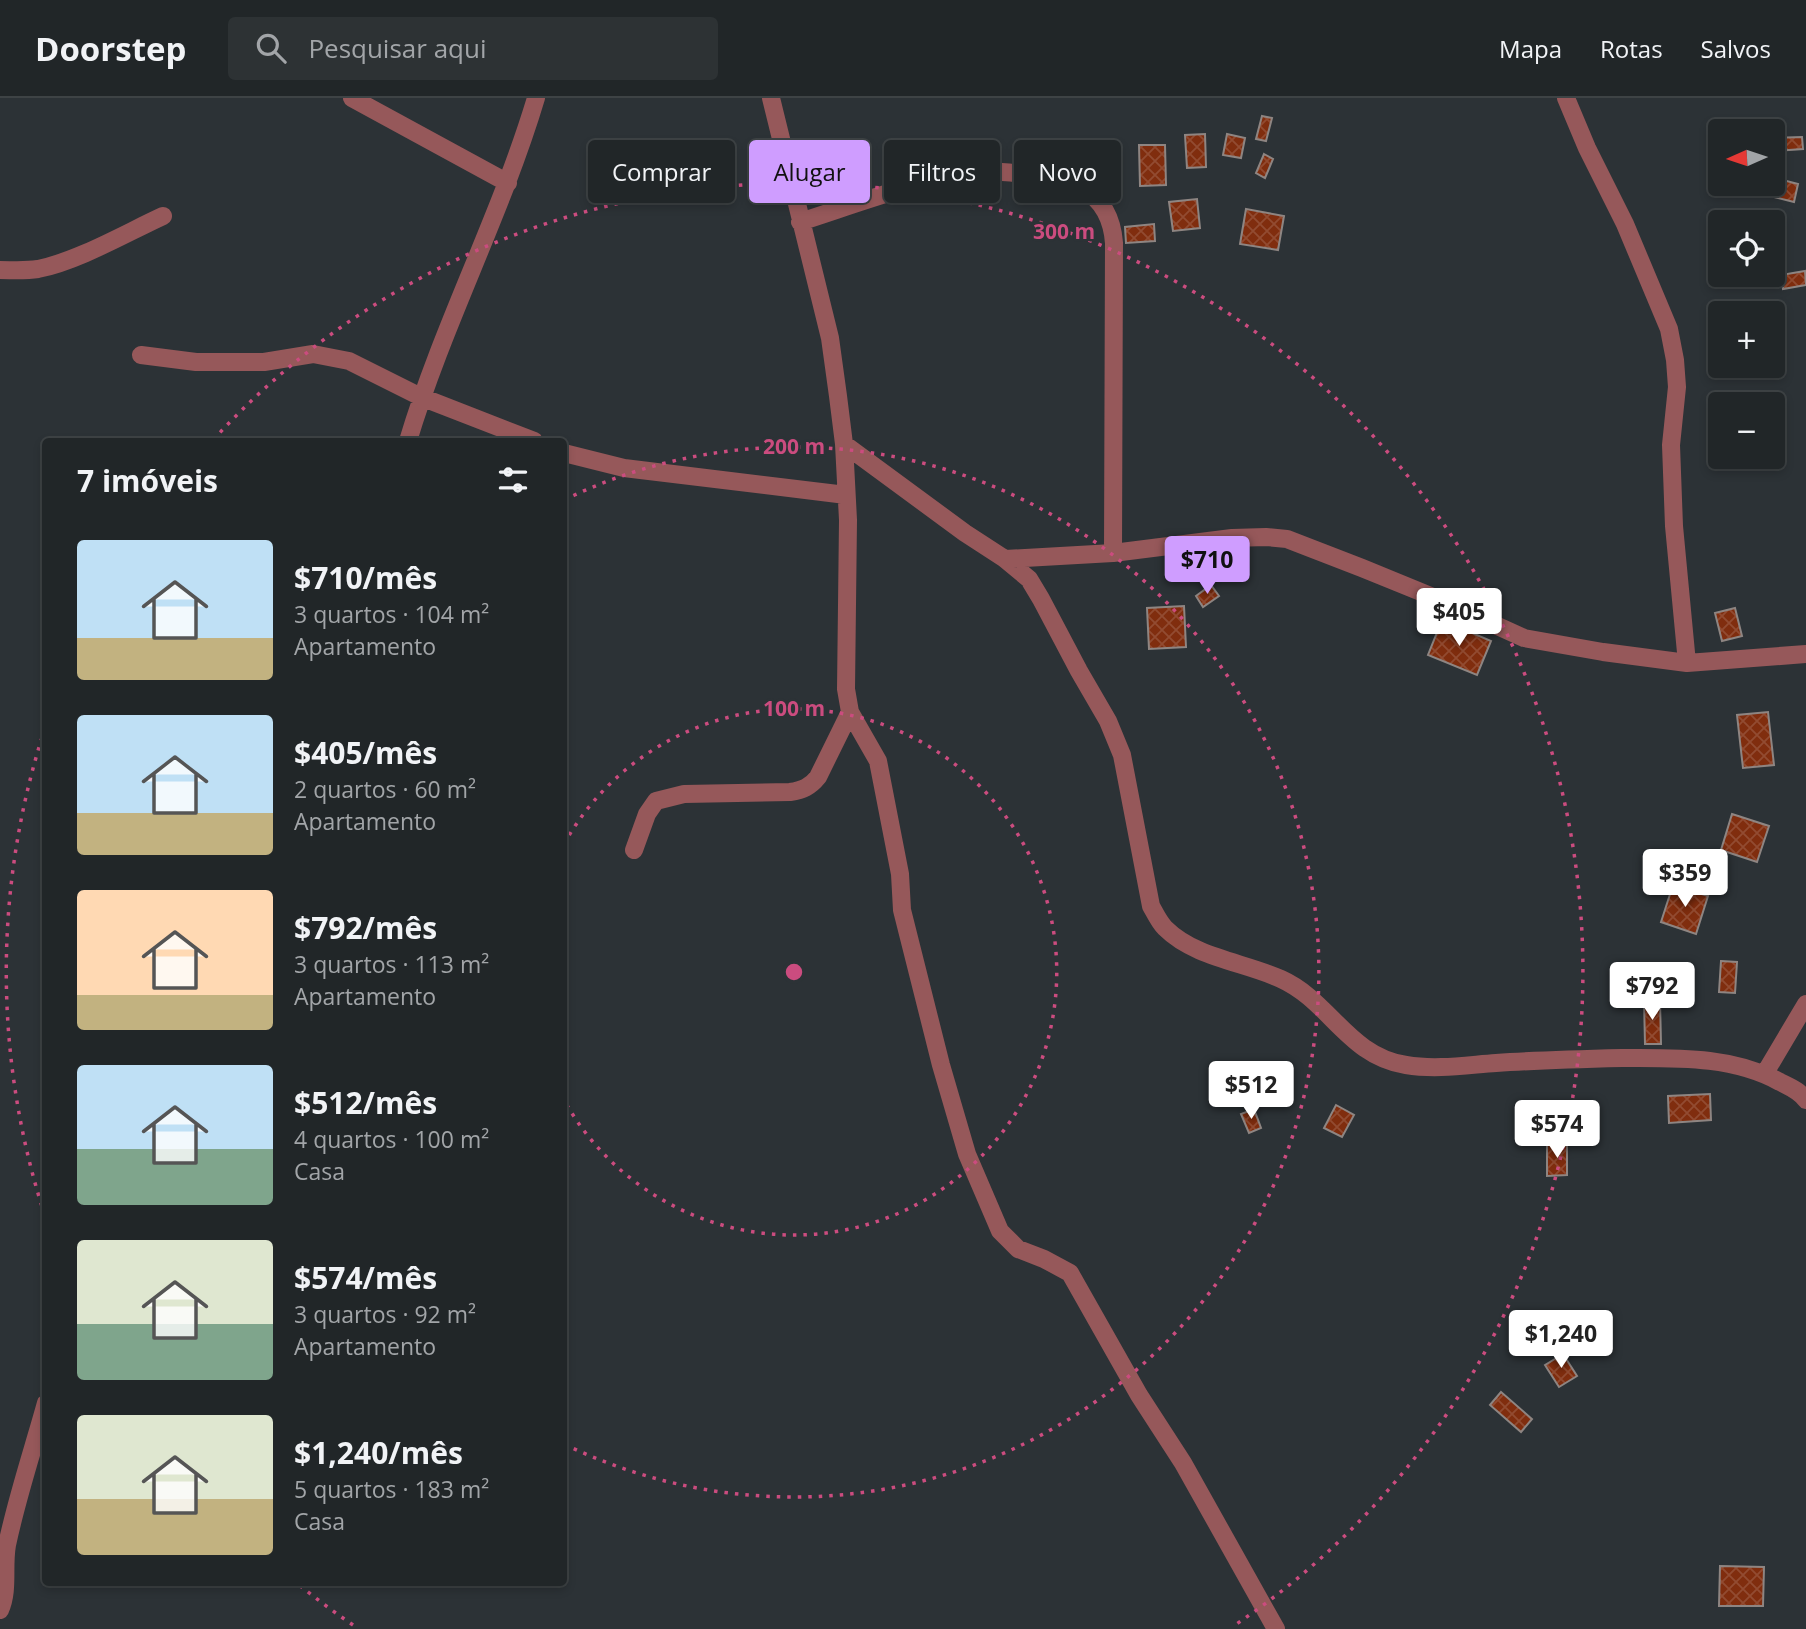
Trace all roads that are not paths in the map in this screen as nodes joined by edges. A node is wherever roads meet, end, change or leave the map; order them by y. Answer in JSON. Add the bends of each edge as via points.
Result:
{"nodes":[{"id":1,"x":352,"y":98,"type":"edge"},
{"id":2,"x":536,"y":98,"type":"edge"},
{"id":3,"x":771,"y":98,"type":"edge"},
{"id":4,"x":1566,"y":98,"type":"edge"},
{"id":5,"x":508,"y":183,"type":"junction"},
{"id":6,"x":163,"y":216,"type":"dead end"},
{"id":7,"x":800,"y":222,"type":"junction"},
{"id":8,"x":0,"y":270,"type":"edge"},
{"id":9,"x":141,"y":355,"type":"dead end"},
{"id":10,"x":421,"y":397,"type":"junction"},
{"id":11,"x":409,"y":438,"type":"edge"},
{"id":12,"x":526,"y":438,"type":"edge"},
{"id":13,"x":844,"y":444,"type":"junction"},
{"id":14,"x":567,"y":454,"type":"edge"},
{"id":15,"x":846,"y":495,"type":"junction"},
{"id":16,"x":1113,"y":553,"type":"junction"},
{"id":17,"x":1005,"y":559,"type":"junction"},
{"id":18,"x":1806,"y":654,"type":"edge"},
{"id":19,"x":1687,"y":663,"type":"junction"},
{"id":20,"x":850,"y":712,"type":"junction"},
{"id":21,"x":634,"y":850,"type":"dead end"},
{"id":22,"x":1806,"y":1004,"type":"edge"},
{"id":23,"x":1765,"y":1073,"type":"junction"},
{"id":24,"x":1804,"y":1095,"type":"edge"},
{"id":25,"x":42,"y":1417,"type":"edge"},
{"id":26,"x":0,"y":1610,"type":"edge"},
{"id":27,"x":1276,"y":1629,"type":"edge"}],
"edges":[{"from":1,"to":5,"type":"street"},
{"from":2,"to":5,"type":"street"},
{"from":3,"to":7,"type":"street"},
{"from":4,"to":19,"type":"street","via":[[1669,329],[1677,387],[1671,445],[1674,526]]},
{"from":5,"to":10,"type":"street"},
{"from":6,"to":8,"type":"street","via":[[68,260],[39,268]]},
{"from":7,"to":13,"type":"street","via":[[830,338]]},
{"from":7,"to":16,"type":"street","via":[[910,186],[973,172],[1050,177],[1090,192],[1108,215],[1114,243]]},
{"from":9,"to":10,"type":"street","via":[[197,362],[264,362],[313,354],[349,361]]},
{"from":10,"to":11,"type":"street"},
{"from":10,"to":12,"type":"street"},
{"from":13,"to":15,"type":"street"},
{"from":13,"to":17,"type":"street"},
{"from":14,"to":15,"type":"street","via":[[624,468]]},
{"from":15,"to":20,"type":"street","via":[[846,689]]},
{"from":16,"to":17,"type":"street"},
{"from":16,"to":19,"type":"street","via":[[1232,538],[1287,540],[1524,638]]},
{"from":17,"to":23,"type":"street","via":[[1029,579],[1108,721],[1122,755],[1151,906],[1179,940],[1282,979],[1303,992],[1366,1050],[1405,1065],[1428,1068],[1674,1058]]},
{"from":18,"to":19,"type":"street"},
{"from":20,"to":21,"type":"street","via":[[811,786],[790,792],[684,794],[656,800]]},
{"from":20,"to":27,"type":"street","via":[[878,761],[901,874],[902,910],[941,1065],[967,1154],[1000,1231],[1018,1249],[1070,1273]]},
{"from":22,"to":23,"type":"street"},
{"from":23,"to":24,"type":"street"},
{"from":25,"to":26,"type":"street","via":[[12,1523]]}]}
